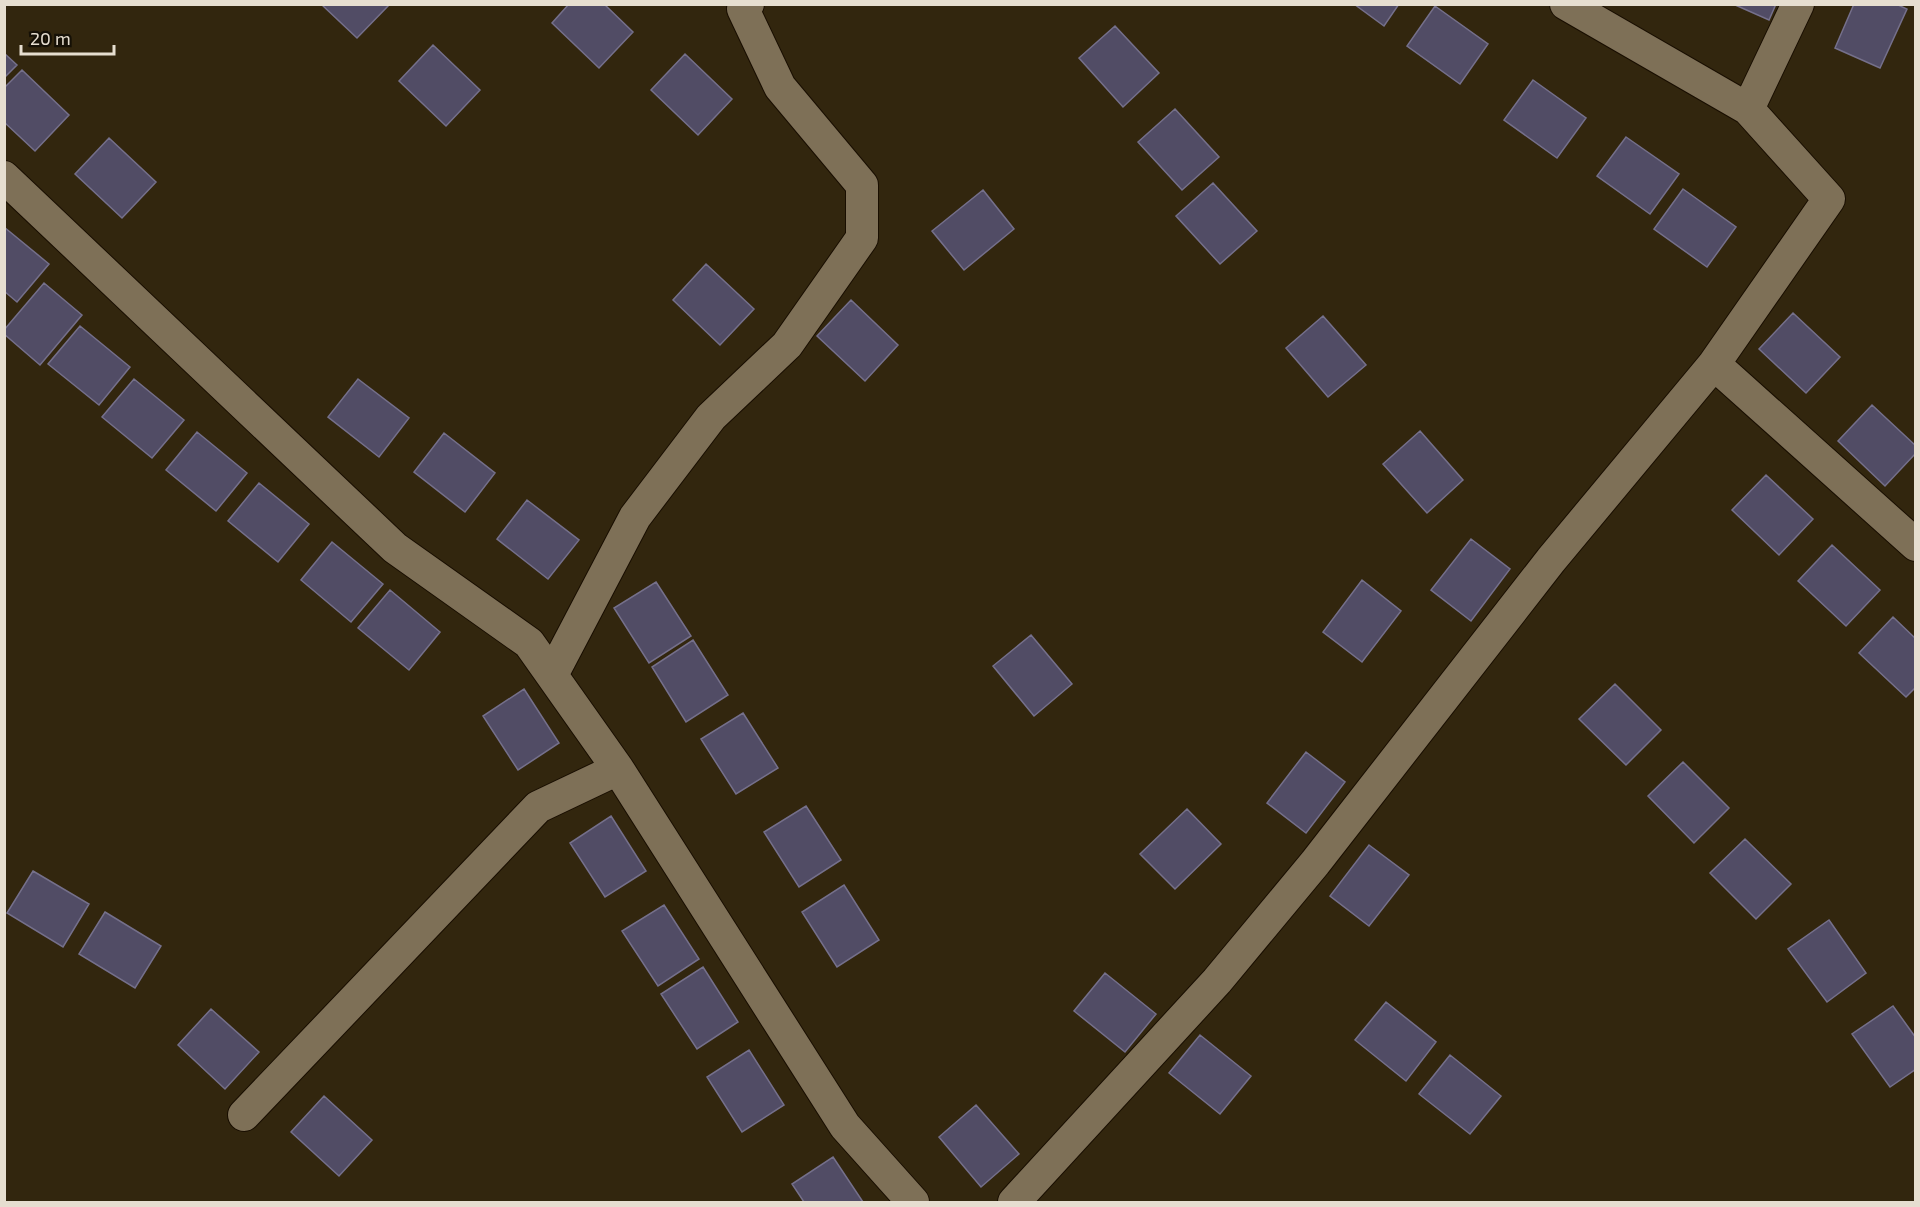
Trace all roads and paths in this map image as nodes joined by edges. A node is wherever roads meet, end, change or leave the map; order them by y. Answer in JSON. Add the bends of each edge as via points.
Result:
{"nodes":[{"id":1,"x":748,"y":4,"type":"edge"},
{"id":2,"x":1566,"y":4,"type":"edge"},
{"id":3,"x":1798,"y":4,"type":"edge"},
{"id":4,"x":1748,"y":109,"type":"junction"},
{"id":5,"x":4,"y":177,"type":"edge"},
{"id":6,"x":1714,"y":364,"type":"junction"},
{"id":7,"x":1916,"y":544,"type":"edge"},
{"id":8,"x":552,"y":675,"type":"junction"},
{"id":9,"x":618,"y":769,"type":"junction"},
{"id":10,"x":244,"y":1115,"type":"dead end"},
{"id":11,"x":913,"y":1203,"type":"edge"},
{"id":12,"x":1014,"y":1203,"type":"edge"}],
"edges":[{"from":1,"to":8,"type":"street","via":[[743,9],[780,87],[862,185],[862,238],[786,345],[711,417],[636,517]]},
{"from":2,"to":4,"type":"street"},
{"from":3,"to":4,"type":"street"},
{"from":4,"to":6,"type":"street","via":[[1829,200]]},
{"from":5,"to":8,"type":"street","via":[[395,548],[530,643]]},
{"from":6,"to":7,"type":"street"},
{"from":6,"to":12,"type":"street","via":[[1551,560],[1315,863],[1217,981]]},
{"from":8,"to":9,"type":"street"},
{"from":9,"to":10,"type":"street","via":[[538,807]]},
{"from":9,"to":11,"type":"street","via":[[845,1126]]}]}
